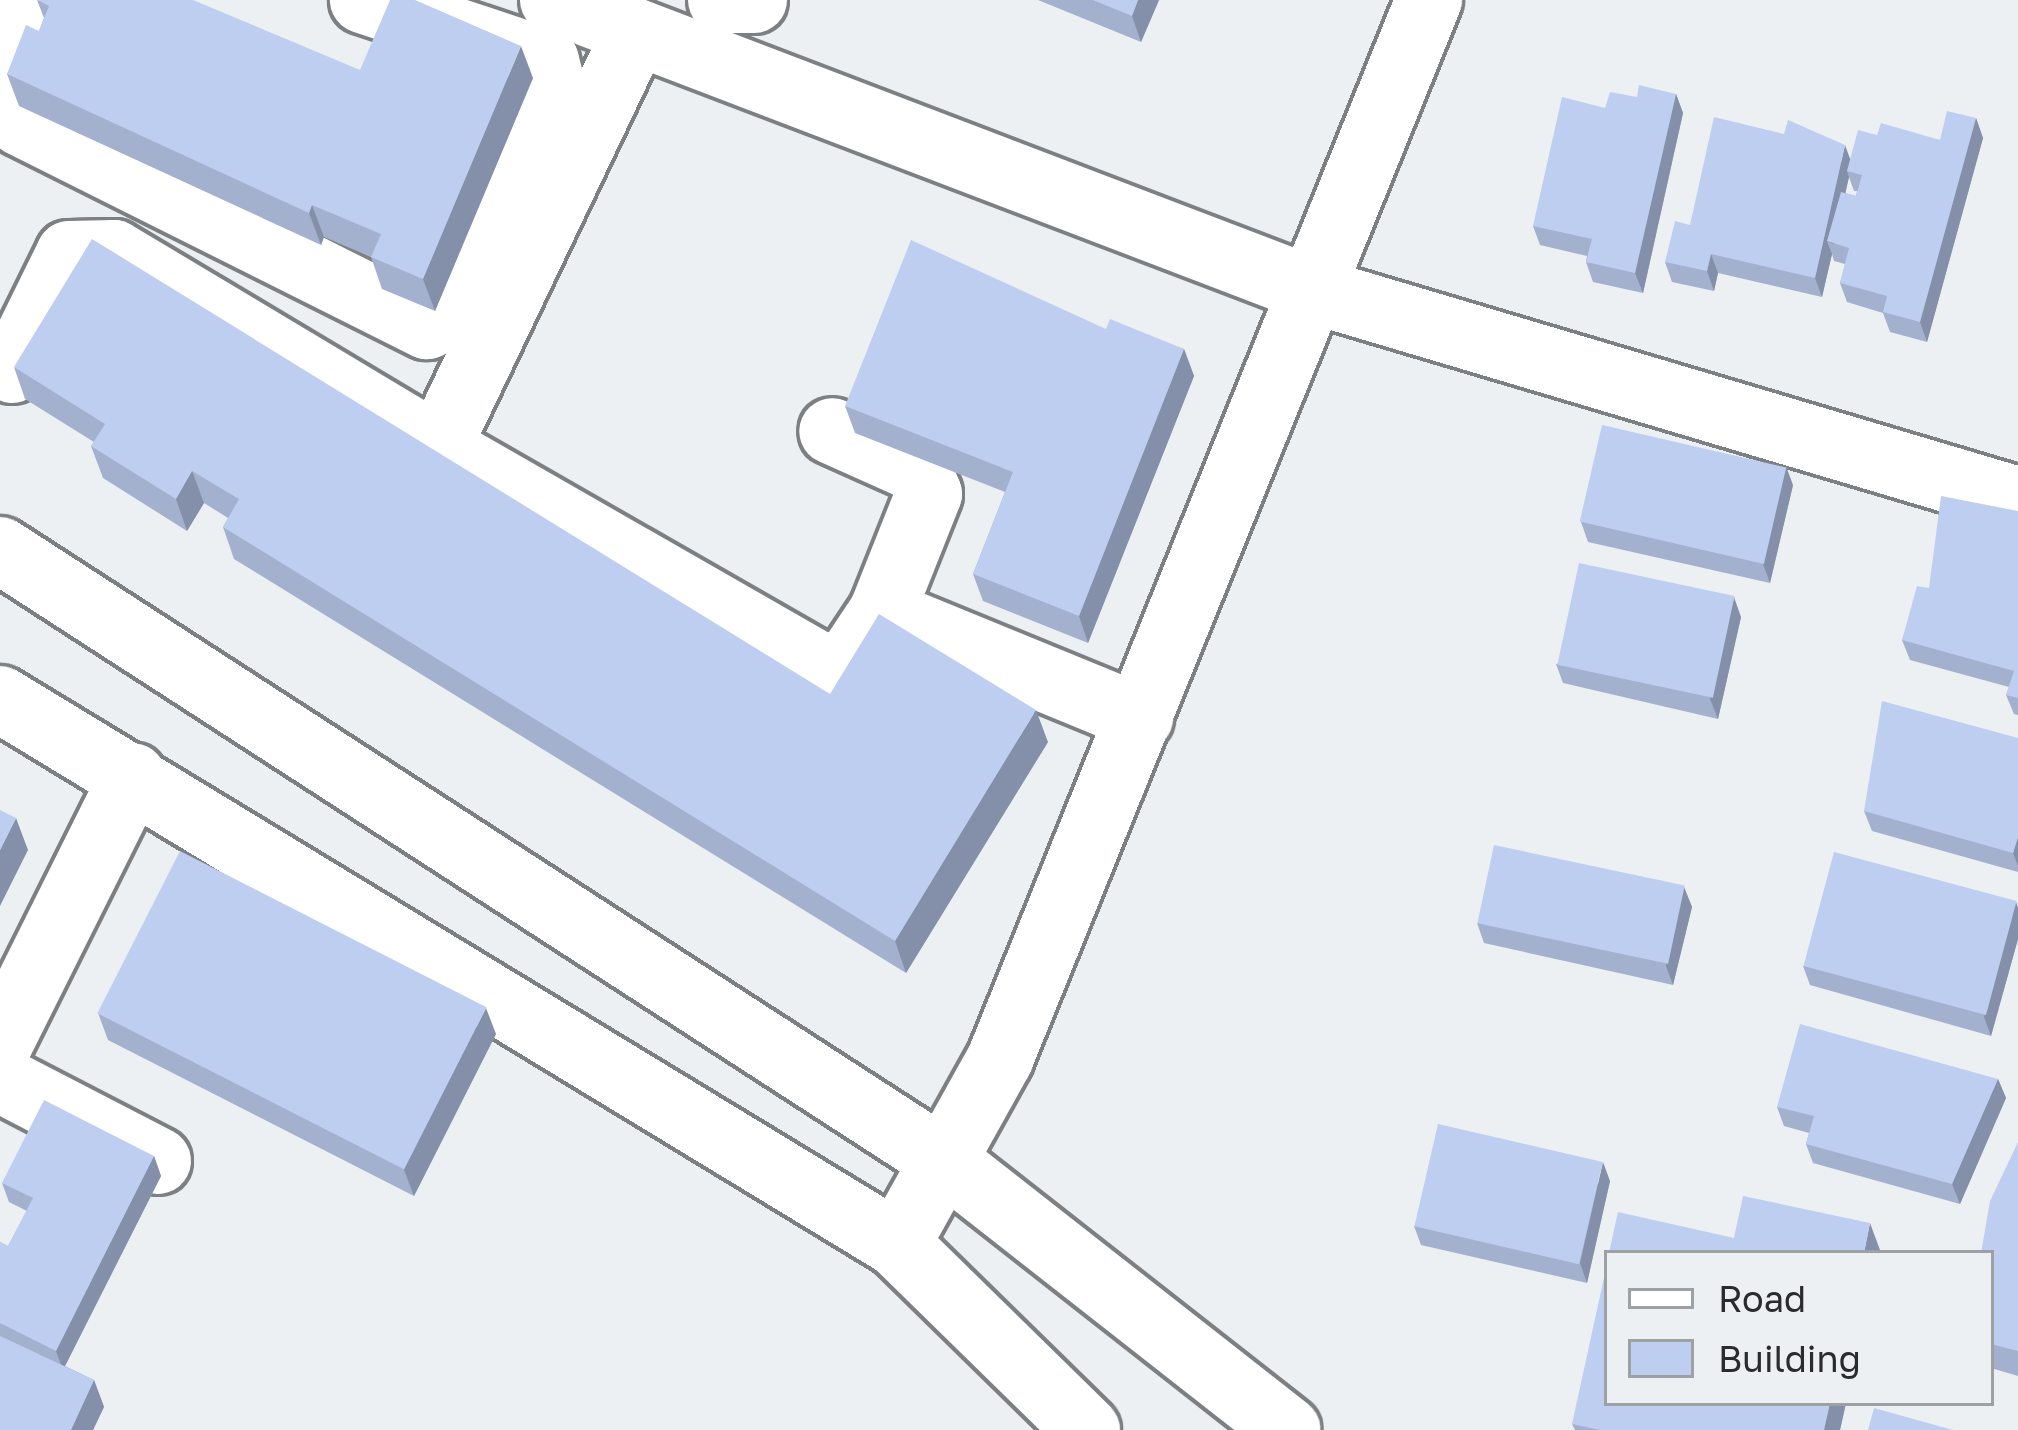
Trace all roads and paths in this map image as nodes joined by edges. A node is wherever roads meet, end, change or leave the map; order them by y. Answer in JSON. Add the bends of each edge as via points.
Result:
{"nodes":[{"id":1,"x":26,"y":0,"type":"edge"},
{"id":2,"x":363,"y":0,"type":"edge"},
{"id":3,"x":553,"y":0,"type":"edge"},
{"id":4,"x":721,"y":0,"type":"edge"},
{"id":5,"x":754,"y":0,"type":"edge"},
{"id":6,"x":1430,"y":0,"type":"edge"},
{"id":7,"x":636,"y":32,"type":"junction"},
{"id":8,"x":1315,"y":292,"type":"junction"},
{"id":9,"x":12,"y":370,"type":"edge"},
{"id":10,"x":832,"y":431,"type":"dead end"},
{"id":11,"x":438,"y":447,"type":"junction"},
{"id":12,"x":2018,"y":500,"type":"edge"},
{"id":13,"x":0,"y":550,"type":"edge"},
{"id":14,"x":882,"y":612,"type":"junction"},
{"id":15,"x":0,"y":699,"type":"edge"},
{"id":16,"x":1140,"y":718,"type":"junction"},
{"id":17,"x":133,"y":776,"type":"junction"},
{"id":18,"x":0,"y":1042,"type":"edge"},
{"id":19,"x":0,"y":1079,"type":"edge"},
{"id":20,"x":158,"y":1161,"type":"edge"},
{"id":21,"x":946,"y":1162,"type":"junction"},
{"id":22,"x":897,"y":1244,"type":"junction"},
{"id":23,"x":1211,"y":1406,"type":"edge"},
{"id":24,"x":1088,"y":1430,"type":"edge"},
{"id":25,"x":1288,"y":1430,"type":"edge"}],
"edges":[{"from":1,"to":2,"type":"street","via":[[3,86],[21,124],[427,326],[453,314],[553,89],[546,62]]},
{"from":3,"to":7,"type":"street"},
{"from":4,"to":5,"type":"street"},
{"from":6,"to":8,"type":"street"},
{"from":7,"to":8,"type":"street"},
{"from":7,"to":11,"type":"street"},
{"from":8,"to":12,"type":"street"},
{"from":8,"to":16,"type":"street"},
{"from":9,"to":11,"type":"street","via":[[69,254],[114,253]]},
{"from":10,"to":14,"type":"street","via":[[920,470],[929,494]]},
{"from":11,"to":14,"type":"street","via":[[819,664],[846,666]]},
{"from":13,"to":21,"type":"street"},
{"from":14,"to":16,"type":"street"},
{"from":15,"to":17,"type":"street"},
{"from":16,"to":21,"type":"street"},
{"from":17,"to":18,"type":"street"},
{"from":17,"to":22,"type":"street"},
{"from":19,"to":20,"type":"street"},
{"from":21,"to":22,"type":"street"},
{"from":21,"to":23,"type":"street"},
{"from":22,"to":24,"type":"street"},
{"from":23,"to":25,"type":"street"}]}
